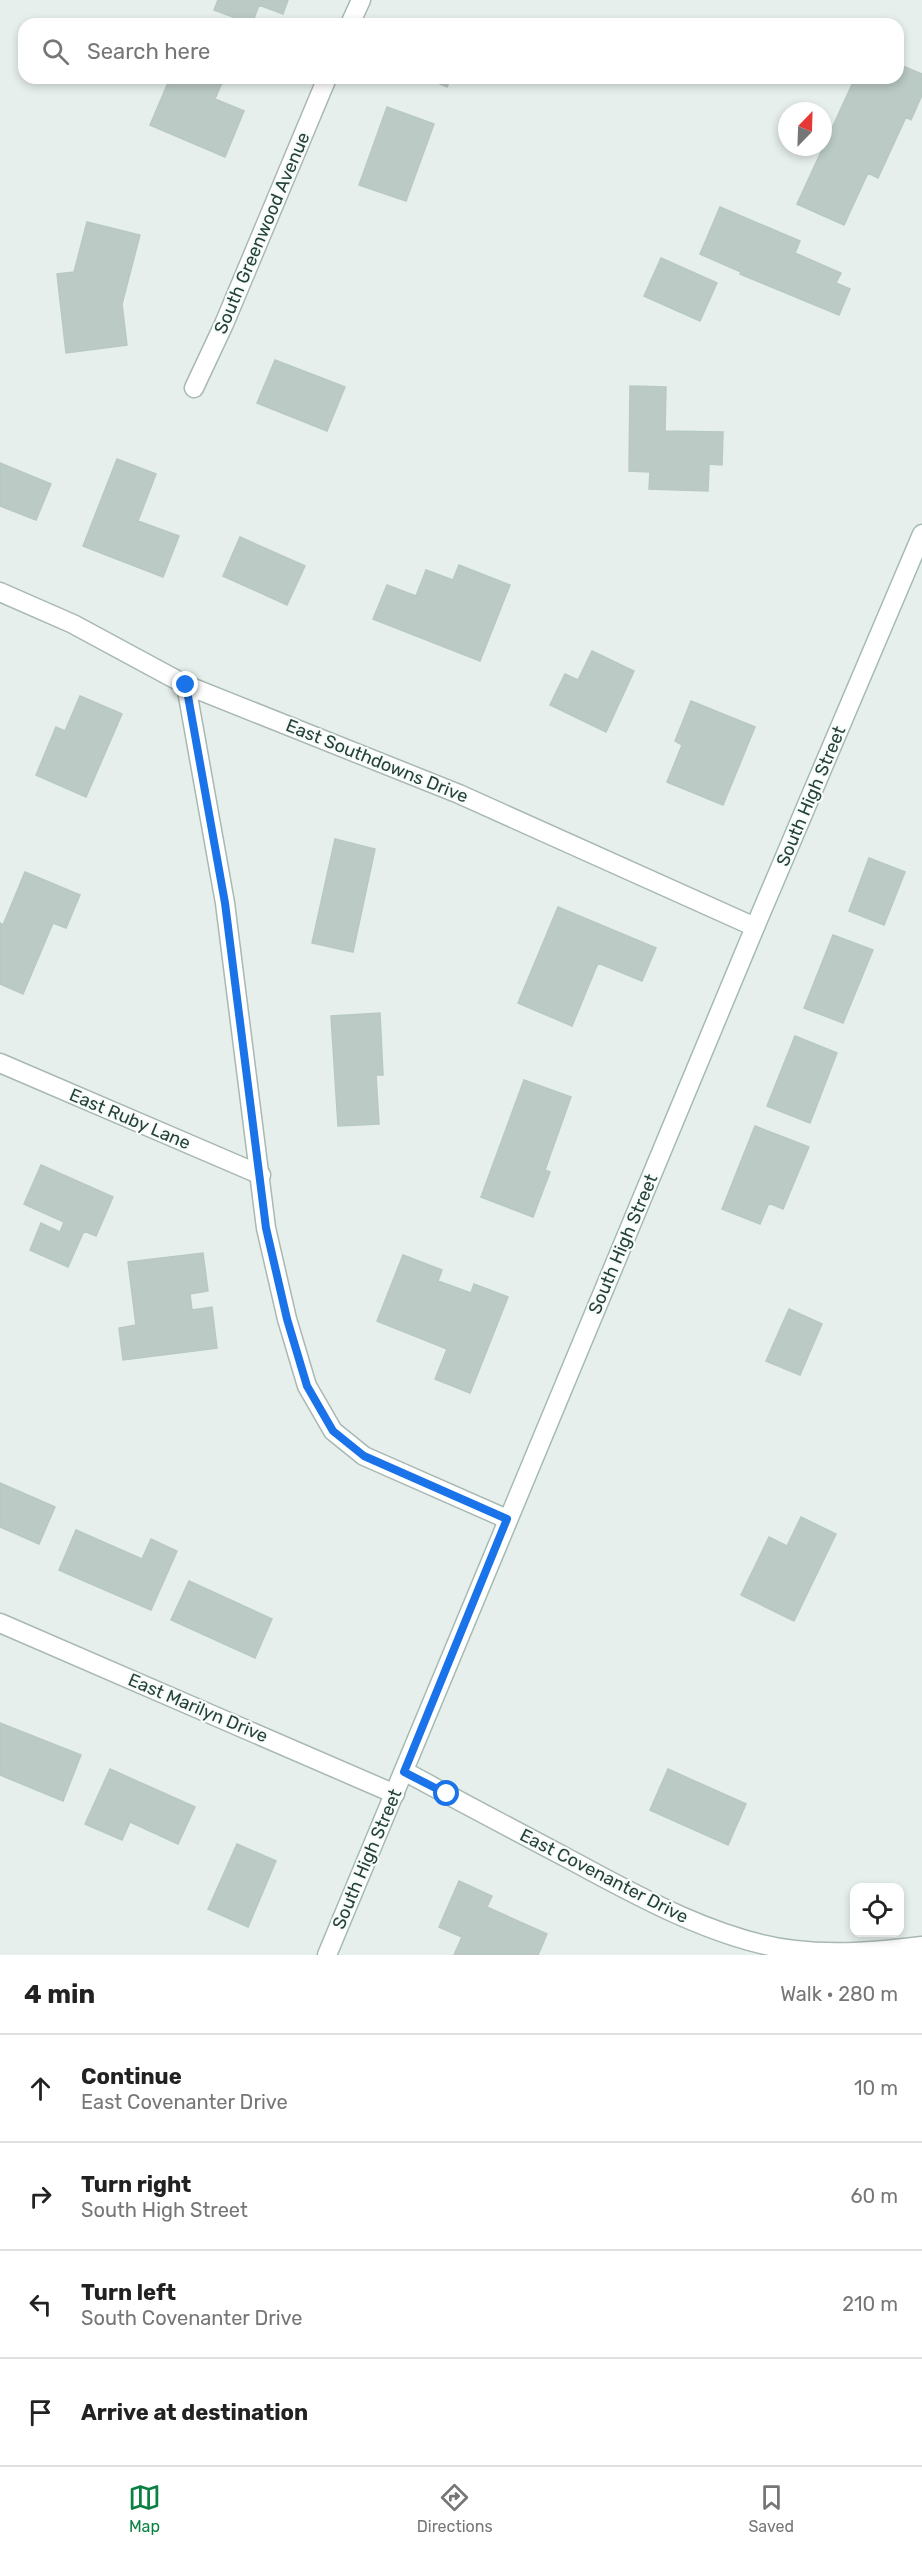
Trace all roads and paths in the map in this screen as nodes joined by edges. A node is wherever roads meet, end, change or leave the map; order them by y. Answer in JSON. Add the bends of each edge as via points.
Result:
{"nodes":[{"id":1,"x":361,"y":0,"type":"edge"},
{"id":2,"x":353,"y":18,"type":"edge"},
{"id":3,"x":324,"y":84,"type":"edge"},
{"id":4,"x":194,"y":388,"type":"dead end"},
{"id":5,"x":922,"y":534,"type":"edge"},
{"id":6,"x":0,"y":592,"type":"edge"},
{"id":7,"x":186,"y":685,"type":"junction"},
{"id":8,"x":755,"y":927,"type":"junction"},
{"id":9,"x":0,"y":1063,"type":"edge"},
{"id":10,"x":261,"y":1175,"type":"junction"},
{"id":11,"x":507,"y":1519,"type":"junction"},
{"id":12,"x":0,"y":1623,"type":"edge"},
{"id":13,"x":404,"y":1772,"type":"junction"},
{"id":14,"x":395,"y":1794,"type":"junction"},
{"id":15,"x":922,"y":1946,"type":"edge"},
{"id":16,"x":327,"y":1955,"type":"edge"}],
"edges":[{"from":1,"to":2,"type":"street"},
{"from":3,"to":4,"type":"street","name":"South Greenwood Avenue"},
{"from":5,"to":8,"type":"street","name":"South High Street"},
{"from":6,"to":7,"type":"street","name":"East Southdowns Drive","via":[[73,624]]},
{"from":7,"to":8,"type":"street","name":"East Southdowns Drive","via":[[459,794]]},
{"from":7,"to":10,"type":"street","via":[[225,903]]},
{"from":8,"to":11,"type":"street","name":"South High Street"},
{"from":9,"to":10,"type":"street","name":"East Ruby Lane"},
{"from":10,"to":11,"type":"street","via":[[266,1228],[287,1319],[307,1386],[333,1431],[364,1456]]},
{"from":11,"to":13,"type":"street","name":"South High Street"},
{"from":12,"to":14,"type":"street","name":"East Marilyn Drive"},
{"from":13,"to":14,"type":"street","name":"South High Street"},
{"from":13,"to":15,"type":"street","name":"East Covenanter Drive","via":[[638,1897],[757,1943],[837,1953]]},
{"from":14,"to":16,"type":"street","name":"South High Street"}]}
